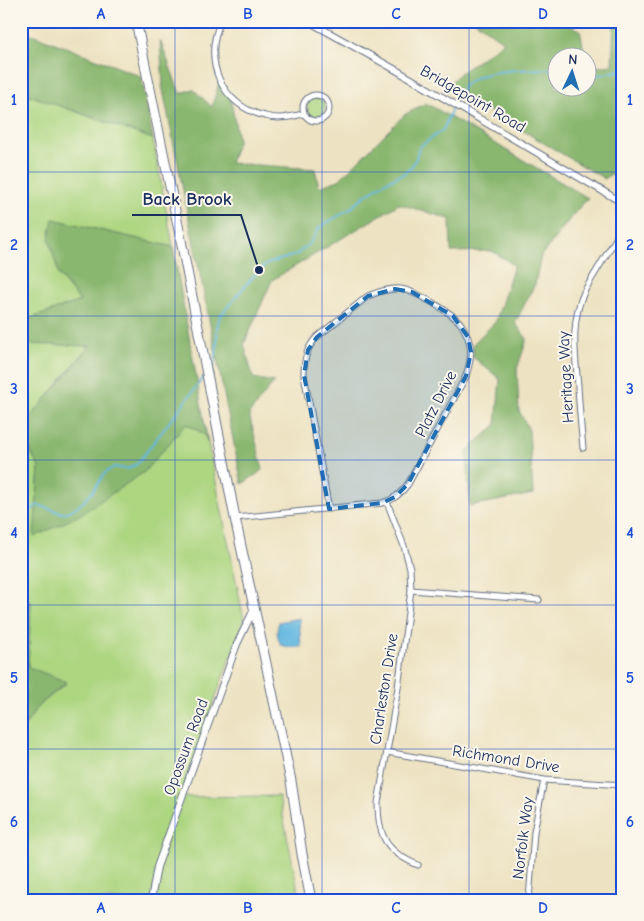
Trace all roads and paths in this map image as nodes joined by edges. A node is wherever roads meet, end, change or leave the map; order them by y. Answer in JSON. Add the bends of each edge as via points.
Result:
{"nodes":[{"id":1,"x":136,"y":21,"type":"edge"},
{"id":2,"x":221,"y":21,"type":"edge"},
{"id":3,"x":308,"y":21,"type":"edge"},
{"id":4,"x":303,"y":114,"type":"junction"},
{"id":5,"x":623,"y":203,"type":"edge"},
{"id":6,"x":623,"y":227,"type":"edge"},
{"id":7,"x":583,"y":448,"type":"dead end"},
{"id":8,"x":387,"y":502,"type":"junction"},
{"id":9,"x":330,"y":509,"type":"junction"},
{"id":10,"x":235,"y":518,"type":"junction"},
{"id":11,"x":411,"y":590,"type":"junction"},
{"id":12,"x":539,"y":600,"type":"dead end"},
{"id":13,"x":255,"y":608,"type":"junction"},
{"id":14,"x":386,"y":752,"type":"junction"},
{"id":15,"x":544,"y":780,"type":"junction"},
{"id":16,"x":623,"y":785,"type":"edge"},
{"id":17,"x":418,"y":865,"type":"dead end"},
{"id":18,"x":151,"y":900,"type":"edge"},
{"id":19,"x":311,"y":900,"type":"edge"},
{"id":20,"x":529,"y":900,"type":"edge"}],
"edges":[{"from":1,"to":10,"type":"highway"},
{"from":2,"to":4,"type":"street","via":[[213,53],[214,65],[230,96],[238,104],[265,117]]},
{"from":3,"to":5,"type":"street","name":"Bridgepoint Road"},
{"from":4,"to":4,"type":"street","via":[[314,121],[323,119],[329,111],[328,102],[318,94],[310,96],[304,101]]},
{"from":6,"to":7,"type":"street","name":"Heritage Way","via":[[585,290],[577,315],[574,349]]},
{"from":8,"to":9,"type":"street"},
{"from":8,"to":9,"type":"street","name":"Platz Drive","via":[[408,484],[466,376],[471,352],[461,323],[403,289],[368,296],[316,337],[308,350],[304,375]]},
{"from":8,"to":11,"type":"street","name":"Charleston Drive","via":[[410,568]]},
{"from":9,"to":10,"type":"street"},
{"from":10,"to":13,"type":"highway"},
{"from":11,"to":12,"type":"street"},
{"from":11,"to":14,"type":"street","name":"Charleston Drive"},
{"from":13,"to":18,"type":"street","name":"Opossum Road","via":[[237,644],[157,867]]},
{"from":13,"to":19,"type":"highway","via":[[291,781]]},
{"from":14,"to":15,"type":"street","name":"Richmond Drive"},
{"from":14,"to":17,"type":"street","name":"Charleston Drive","via":[[378,819],[385,840],[394,852]]},
{"from":15,"to":16,"type":"street","name":"Richmond Drive"},
{"from":15,"to":20,"type":"street","name":"Norfolk Way","via":[[534,832]]}]}
